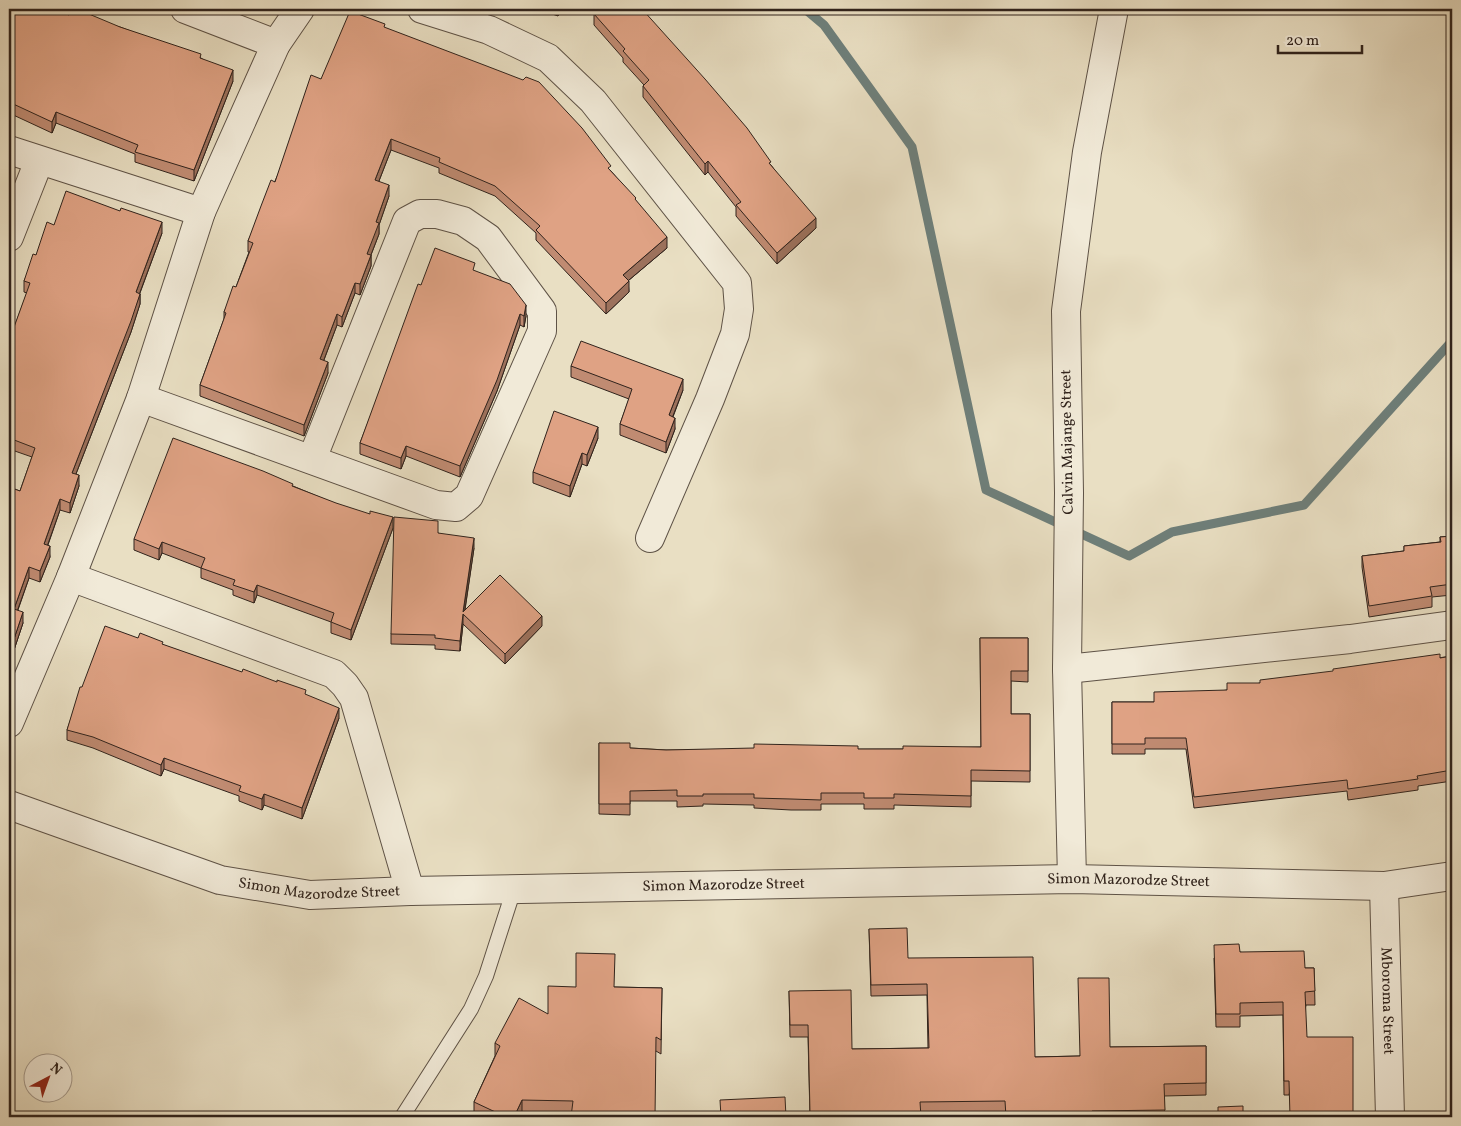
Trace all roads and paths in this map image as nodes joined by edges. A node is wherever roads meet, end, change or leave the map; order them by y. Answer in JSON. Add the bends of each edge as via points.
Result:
{"nodes":[{"id":1,"x":186,"y":9,"type":"edge"},
{"id":2,"x":300,"y":9,"type":"edge"},
{"id":3,"x":422,"y":9,"type":"edge"},
{"id":4,"x":1111,"y":9,"type":"edge"},
{"id":5,"x":276,"y":44,"type":"junction"},
{"id":6,"x":9,"y":150,"type":"edge"},
{"id":7,"x":39,"y":161,"type":"junction"},
{"id":8,"x":201,"y":212,"type":"junction"},
{"id":9,"x":9,"y":237,"type":"edge"},
{"id":10,"x":141,"y":398,"type":"junction"},
{"id":11,"x":312,"y":459,"type":"junction"},
{"id":12,"x":650,"y":538,"type":"dead end"},
{"id":13,"x":71,"y":577,"type":"junction"},
{"id":14,"x":1452,"y":625,"type":"edge"},
{"id":15,"x":1067,"y":669,"type":"junction"},
{"id":16,"x":9,"y":723,"type":"edge"},
{"id":17,"x":9,"y":805,"type":"edge"},
{"id":18,"x":1452,"y":876,"type":"edge"},
{"id":19,"x":1072,"y":879,"type":"junction"},
{"id":20,"x":1384,"y":886,"type":"junction"},
{"id":21,"x":514,"y":889,"type":"junction"},
{"id":22,"x":410,"y":890,"type":"junction"},
{"id":23,"x":402,"y":1117,"type":"edge"},
{"id":24,"x":1390,"y":1117,"type":"edge"}],
"edges":[{"from":1,"to":5,"type":"street"},
{"from":2,"to":5,"type":"street"},
{"from":3,"to":12,"type":"street","via":[[489,30],[548,58],[593,101],[737,283],[739,309],[735,334]]},
{"from":4,"to":15,"type":"street","name":"Calvin Majange Street","via":[[1087,152],[1066,311]]},
{"from":5,"to":8,"type":"street"},
{"from":6,"to":7,"type":"street"},
{"from":7,"to":8,"type":"street"},
{"from":7,"to":9,"type":"street"},
{"from":8,"to":10,"type":"street"},
{"from":10,"to":11,"type":"street"},
{"from":10,"to":13,"type":"street"},
{"from":11,"to":11,"type":"street","via":[[436,505],[456,507],[469,496],[542,331],[542,311],[488,238],[463,221],[437,214],[420,214],[407,221]]},
{"from":13,"to":16,"type":"street"},
{"from":13,"to":22,"type":"street","via":[[334,674],[354,698]]},
{"from":14,"to":15,"type":"street"},
{"from":15,"to":19,"type":"street","name":"Calvin Majange Street"},
{"from":17,"to":22,"type":"street","name":"Simon Mazorodze Street","via":[[220,880],[310,895]]},
{"from":18,"to":20,"type":"street","name":"Simon Mazorodze Street"},
{"from":19,"to":20,"type":"street","name":"Simon Mazorodze Street"},
{"from":19,"to":21,"type":"street","name":"Simon Mazorodze Street"},
{"from":20,"to":24,"type":"street","name":"Mboroma Street"},
{"from":21,"to":22,"type":"street","name":"Simon Mazorodze Street"},
{"from":21,"to":23,"type":"lane","via":[[486,976],[471,1009]]}]}
